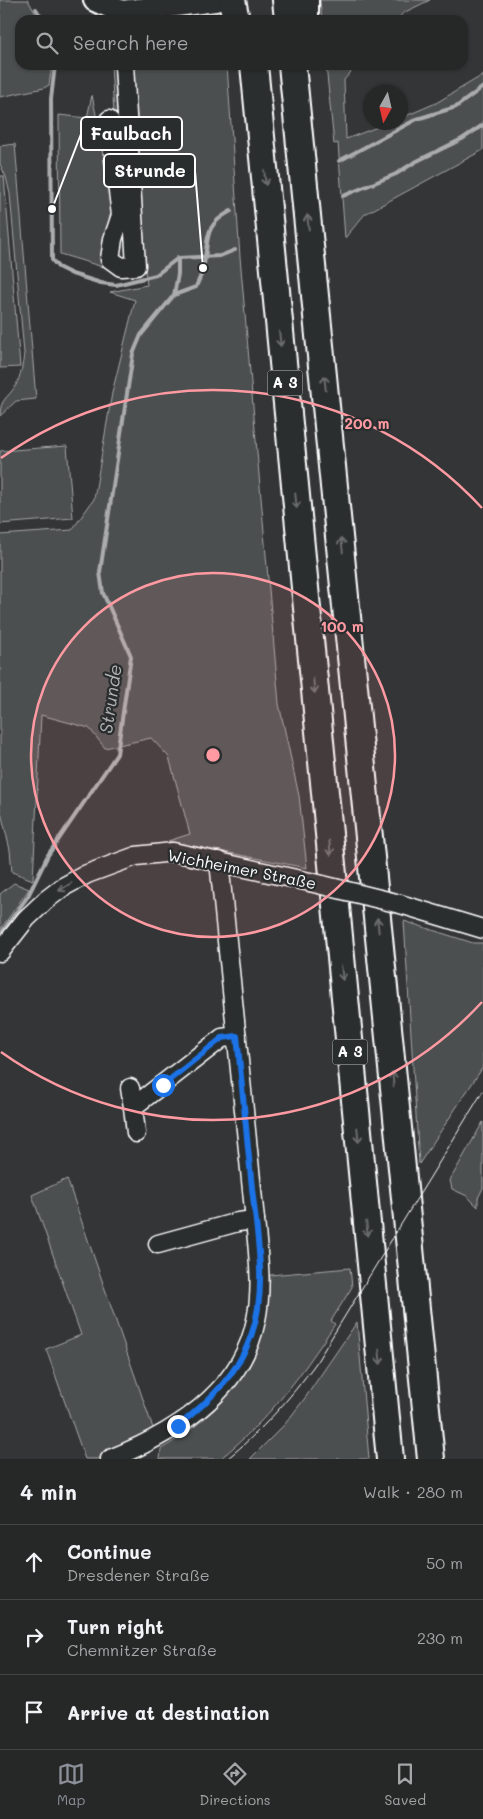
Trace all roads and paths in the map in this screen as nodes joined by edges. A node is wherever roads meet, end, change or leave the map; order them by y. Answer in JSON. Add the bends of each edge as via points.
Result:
{"nodes":[{"id":1,"x":95,"y":0,"type":"edge"},
{"id":2,"x":215,"y":0,"type":"edge"},
{"id":3,"x":232,"y":0,"type":"edge"},
{"id":4,"x":248,"y":0,"type":"edge"},
{"id":5,"x":286,"y":0,"type":"edge"},
{"id":6,"x":305,"y":0,"type":"edge"},
{"id":7,"x":120,"y":15,"type":"edge"},
{"id":8,"x":126,"y":15,"type":"edge"},
{"id":9,"x":235,"y":15,"type":"edge"},
{"id":10,"x":250,"y":15,"type":"edge"},
{"id":11,"x":288,"y":15,"type":"edge"},
{"id":12,"x":306,"y":15,"type":"edge"},
{"id":13,"x":124,"y":70,"type":"edge"},
{"id":14,"x":247,"y":70,"type":"edge"},
{"id":15,"x":254,"y":70,"type":"edge"},
{"id":16,"x":292,"y":70,"type":"edge"},
{"id":17,"x":306,"y":70,"type":"edge"},
{"id":18,"x":109,"y":120,"type":"dead end"},
{"id":19,"x":260,"y":129,"type":"junction"},
{"id":20,"x":299,"y":140,"type":"junction"},
{"id":21,"x":219,"y":861,"type":"junction"},
{"id":22,"x":483,"y":929,"type":"edge"},
{"id":23,"x":0,"y":952,"type":"edge"},
{"id":24,"x":237,"y":1036,"type":"junction"},
{"id":25,"x":130,"y":1088,"type":"dead end"},
{"id":26,"x":133,"y":1107,"type":"junction"},
{"id":27,"x":136,"y":1133,"type":"dead end"},
{"id":28,"x":255,"y":1220,"type":"junction"},
{"id":29,"x":158,"y":1244,"type":"dead end"},
{"id":30,"x":110,"y":1459,"type":"edge"},
{"id":31,"x":390,"y":1459,"type":"edge"},
{"id":32,"x":431,"y":1459,"type":"edge"}],
"edges":[{"from":1,"to":7,"type":"main road"},
{"from":2,"to":8,"type":"main road"},
{"from":3,"to":9,"type":"highway"},
{"from":4,"to":10,"type":"highway"},
{"from":5,"to":11,"type":"highway"},
{"from":6,"to":12,"type":"highway"},
{"from":13,"to":18,"type":"street","via":[[136,266],[121,267],[110,259],[121,215]]},
{"from":14,"to":19,"type":"highway"},
{"from":15,"to":19,"type":"highway","number":"A 3"},
{"from":16,"to":20,"type":"highway","number":"A 3"},
{"from":17,"to":20,"type":"highway"},
{"from":19,"to":31,"type":"highway","number":"A 3","one_way":true},
{"from":32,"to":20,"type":"highway","number":"A 3","one_way":true,"via":[[347,593]]},
{"from":21,"to":22,"type":"street","name":"Wichheimer Straße","bridge":true,"via":[[400,904]]},
{"from":21,"to":23,"type":"street","name":"Wichheimer Straße","one_way":true,"via":[[173,852],[136,856],[87,874],[46,900]]},
{"from":21,"to":24,"type":"street"},
{"from":24,"to":26,"type":"street","via":[[222,1038]]},
{"from":24,"to":28,"type":"street"},
{"from":25,"to":26,"type":"street"},
{"from":26,"to":27,"type":"street"},
{"from":28,"to":29,"type":"street"},
{"from":28,"to":30,"type":"street","via":[[259,1295],[256,1320],[242,1358],[221,1388],[178,1426]]}]}
